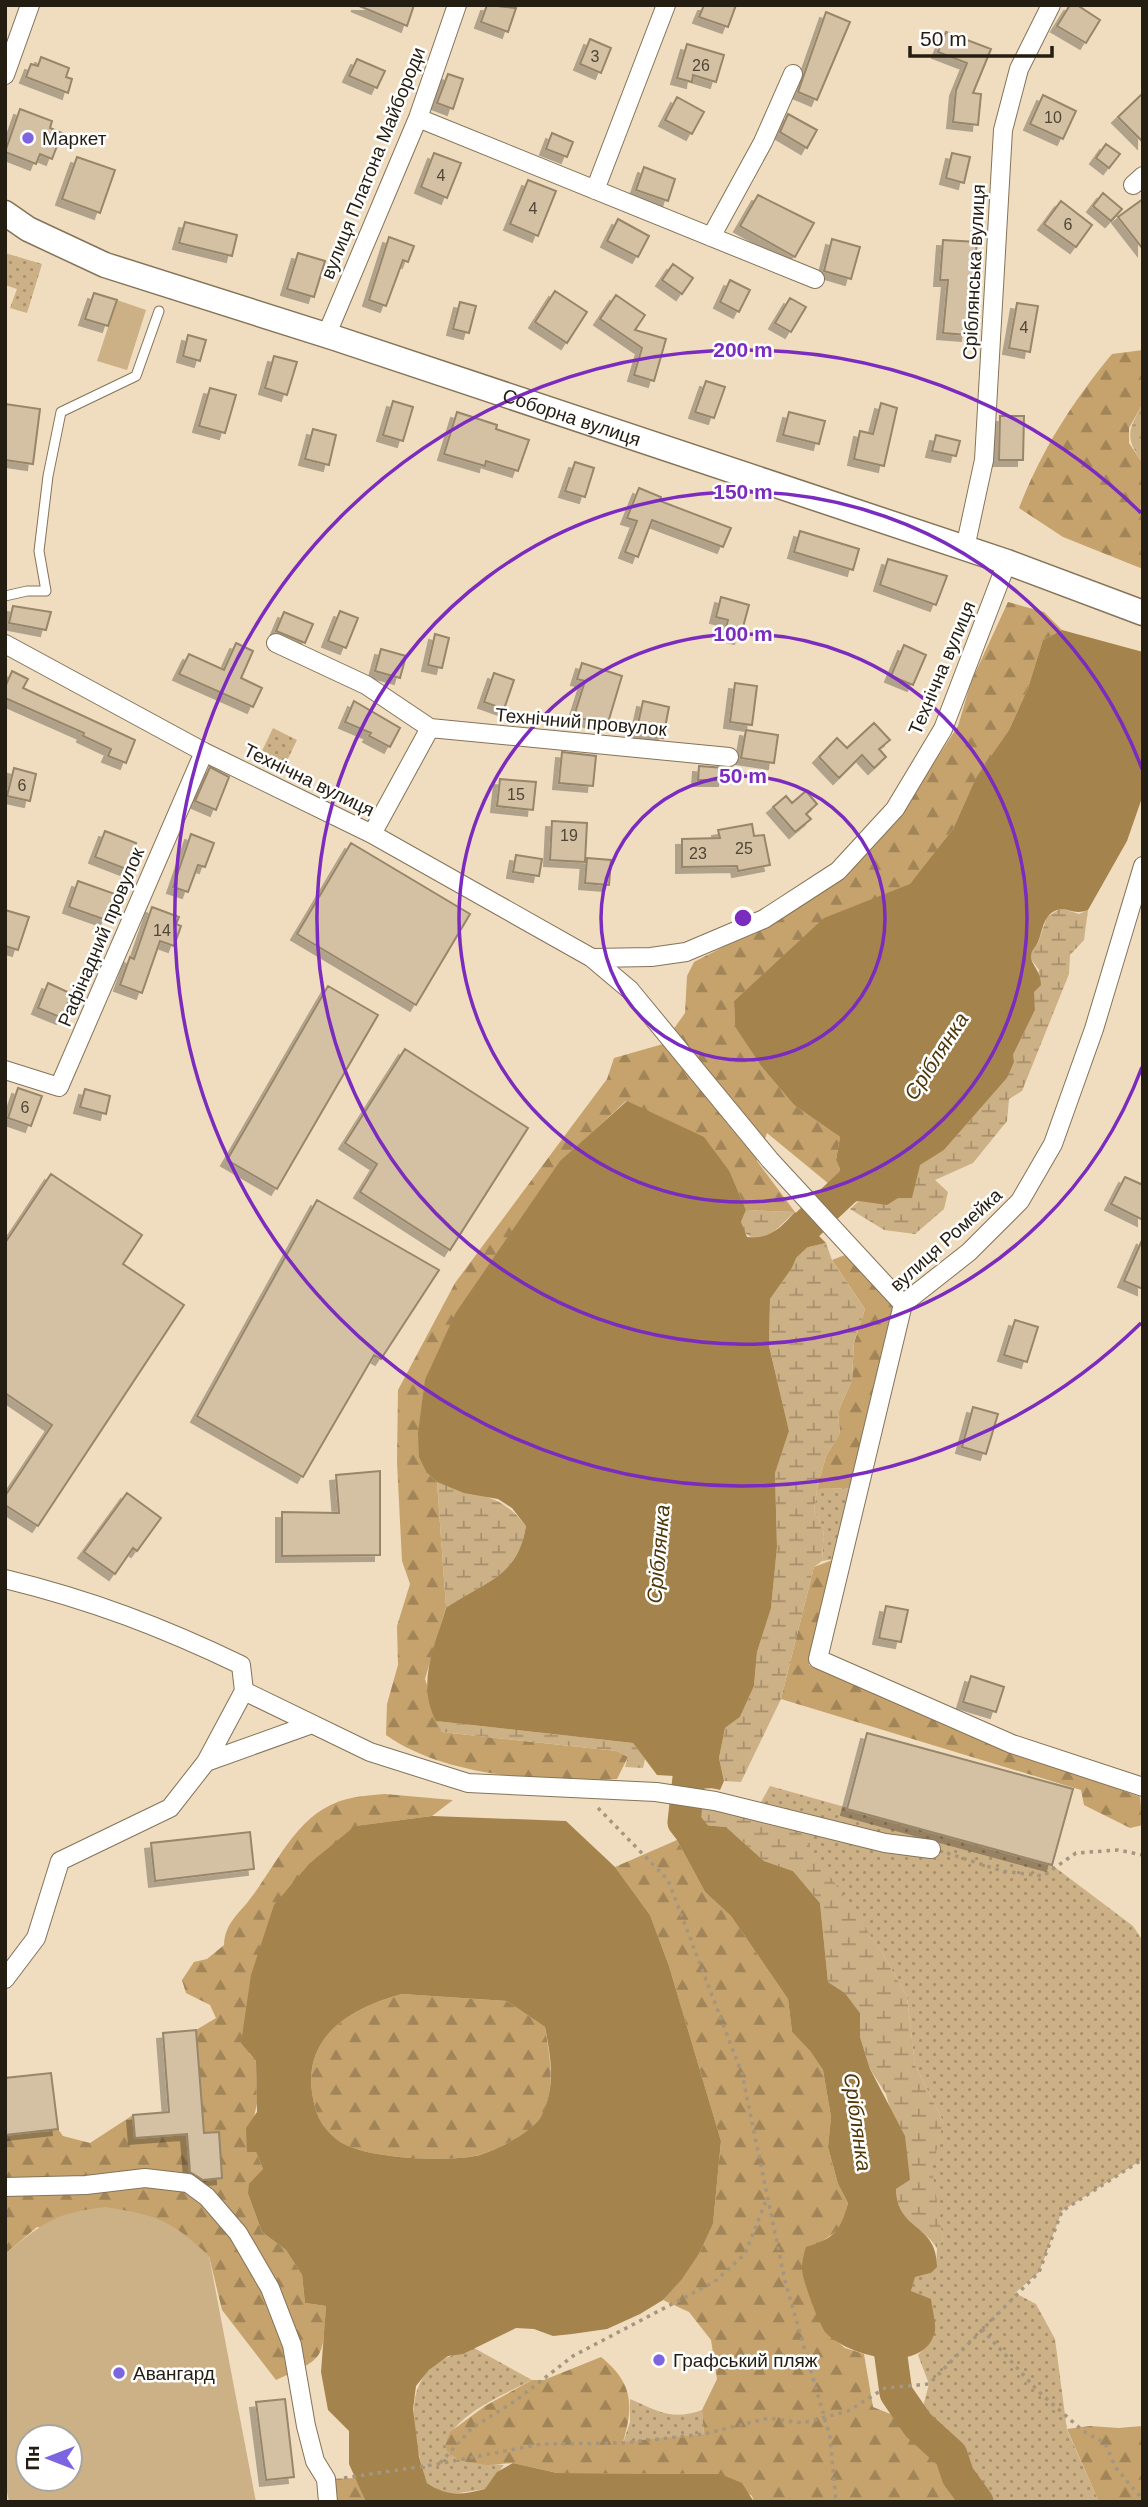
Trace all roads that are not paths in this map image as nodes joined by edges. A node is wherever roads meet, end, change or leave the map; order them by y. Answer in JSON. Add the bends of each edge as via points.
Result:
{"nodes":[{"id":1,"x":30,"y":5,"type":"edge"},
{"id":2,"x":457,"y":5,"type":"edge"},
{"id":3,"x":666,"y":5,"type":"edge"},
{"id":4,"x":1051,"y":5,"type":"edge"},
{"id":5,"x":793,"y":74,"type":"dead end"},
{"id":6,"x":5,"y":75,"type":"edge"},
{"id":7,"x":418,"y":118,"type":"junction"},
{"id":8,"x":595,"y":190,"type":"junction"},
{"id":9,"x":5,"y":213,"type":"edge"},
{"id":10,"x":711,"y":237,"type":"junction"},
{"id":11,"x":815,"y":279,"type":"dead end"},
{"id":12,"x":159,"y":311,"type":"dead end"},
{"id":13,"x":326,"y":336,"type":"junction"},
{"id":14,"x":965,"y":548,"type":"junction"},
{"id":15,"x":1007,"y":562,"type":"junction"},
{"id":16,"x":5,"y":596,"type":"edge"},
{"id":17,"x":1143,"y":613,"type":"edge"},
{"id":18,"x":276,"y":643,"type":"dead end"},
{"id":19,"x":5,"y":644,"type":"edge"},
{"id":20,"x":429,"y":728,"type":"junction"},
{"id":21,"x":204,"y":752,"type":"junction"},
{"id":22,"x":729,"y":757,"type":"dead end"},
{"id":23,"x":372,"y":834,"type":"junction"},
{"id":24,"x":1143,"y":866,"type":"edge"},
{"id":25,"x":592,"y":958,"type":"junction"},
{"id":26,"x":5,"y":1070,"type":"edge"},
{"id":27,"x":903,"y":1304,"type":"junction"},
{"id":28,"x":5,"y":1579,"type":"edge"},
{"id":29,"x":244,"y":1691,"type":"junction"},
{"id":30,"x":312,"y":1724,"type":"junction"},
{"id":31,"x":206,"y":1762,"type":"junction"},
{"id":32,"x":1143,"y":1787,"type":"edge"},
{"id":33,"x":931,"y":1849,"type":"road end"},
{"id":34,"x":5,"y":1979,"type":"edge"},
{"id":35,"x":5,"y":2187,"type":"edge"},
{"id":36,"x":328,"y":2502,"type":"edge"}],
"edges":[{"from":1,"to":6,"type":"street"},
{"from":2,"to":7,"type":"street","name":"вулиця Платона Майбороди"},
{"from":3,"to":8,"type":"street"},
{"from":4,"to":14,"type":"street","name":"Сріблянська вулиця","via":[[1019,69],[1003,130],[984,460]]},
{"from":5,"to":10,"type":"street","via":[[763,142]]},
{"from":7,"to":8,"type":"street"},
{"from":7,"to":13,"type":"street","name":"вулиця Платона Майбороди"},
{"from":8,"to":10,"type":"street"},
{"from":9,"to":13,"type":"main road","name":"Соборна вулиця","via":[[28,229],[105,265]]},
{"from":10,"to":11,"type":"street"},
{"from":12,"to":16,"type":"lane","via":[[136,376],[61,412],[39,551],[46,591]]},
{"from":13,"to":14,"type":"main road","name":"Соборна вулиця"},
{"from":14,"to":15,"type":"main road","name":"Соборна вулиця"},
{"from":15,"to":17,"type":"main road","name":"Соборна вулиця"},
{"from":15,"to":25,"type":"street","name":"Технічна вулиця","via":[[943,729],[895,809],[838,871],[764,919],[686,952]]},
{"from":18,"to":20,"type":"street","name":"Технічний провулок","via":[[366,685]]},
{"from":19,"to":21,"type":"street","name":"Технічна вулиця"},
{"from":20,"to":22,"type":"street","name":"Технічний провулок"},
{"from":20,"to":23,"type":"street"},
{"from":21,"to":23,"type":"street","name":"Технічна вулиця"},
{"from":21,"to":26,"type":"street","name":"Рафінадний провулок","via":[[59,1087]]},
{"from":23,"to":25,"type":"street","name":"Технічна вулиця"},
{"from":24,"to":27,"type":"street","name":"вулиця Ромейка","via":[[1053,1144],[1020,1201],[969,1252]]},
{"from":25,"to":27,"type":"street","name":"Технічна вулиця","via":[[630,990],[769,1160]]},
{"from":27,"to":32,"type":"street","name":"вулиця Ромейка","via":[[818,1659],[1012,1744]]},
{"from":28,"to":29,"type":"street","via":[[71,1595],[163,1627],[241,1665]]},
{"from":29,"to":30,"type":"street"},
{"from":29,"to":31,"type":"street"},
{"from":30,"to":31,"type":"street"},
{"from":30,"to":33,"type":"street","via":[[370,1752],[468,1783],[656,1791],[885,1843]]},
{"from":31,"to":34,"type":"street","via":[[170,1808],[60,1861],[36,1938]]},
{"from":35,"to":36,"type":"street","via":[[145,2178],[188,2183],[207,2197],[238,2233],[270,2288],[292,2345],[306,2426],[315,2460],[326,2479]]}]}
